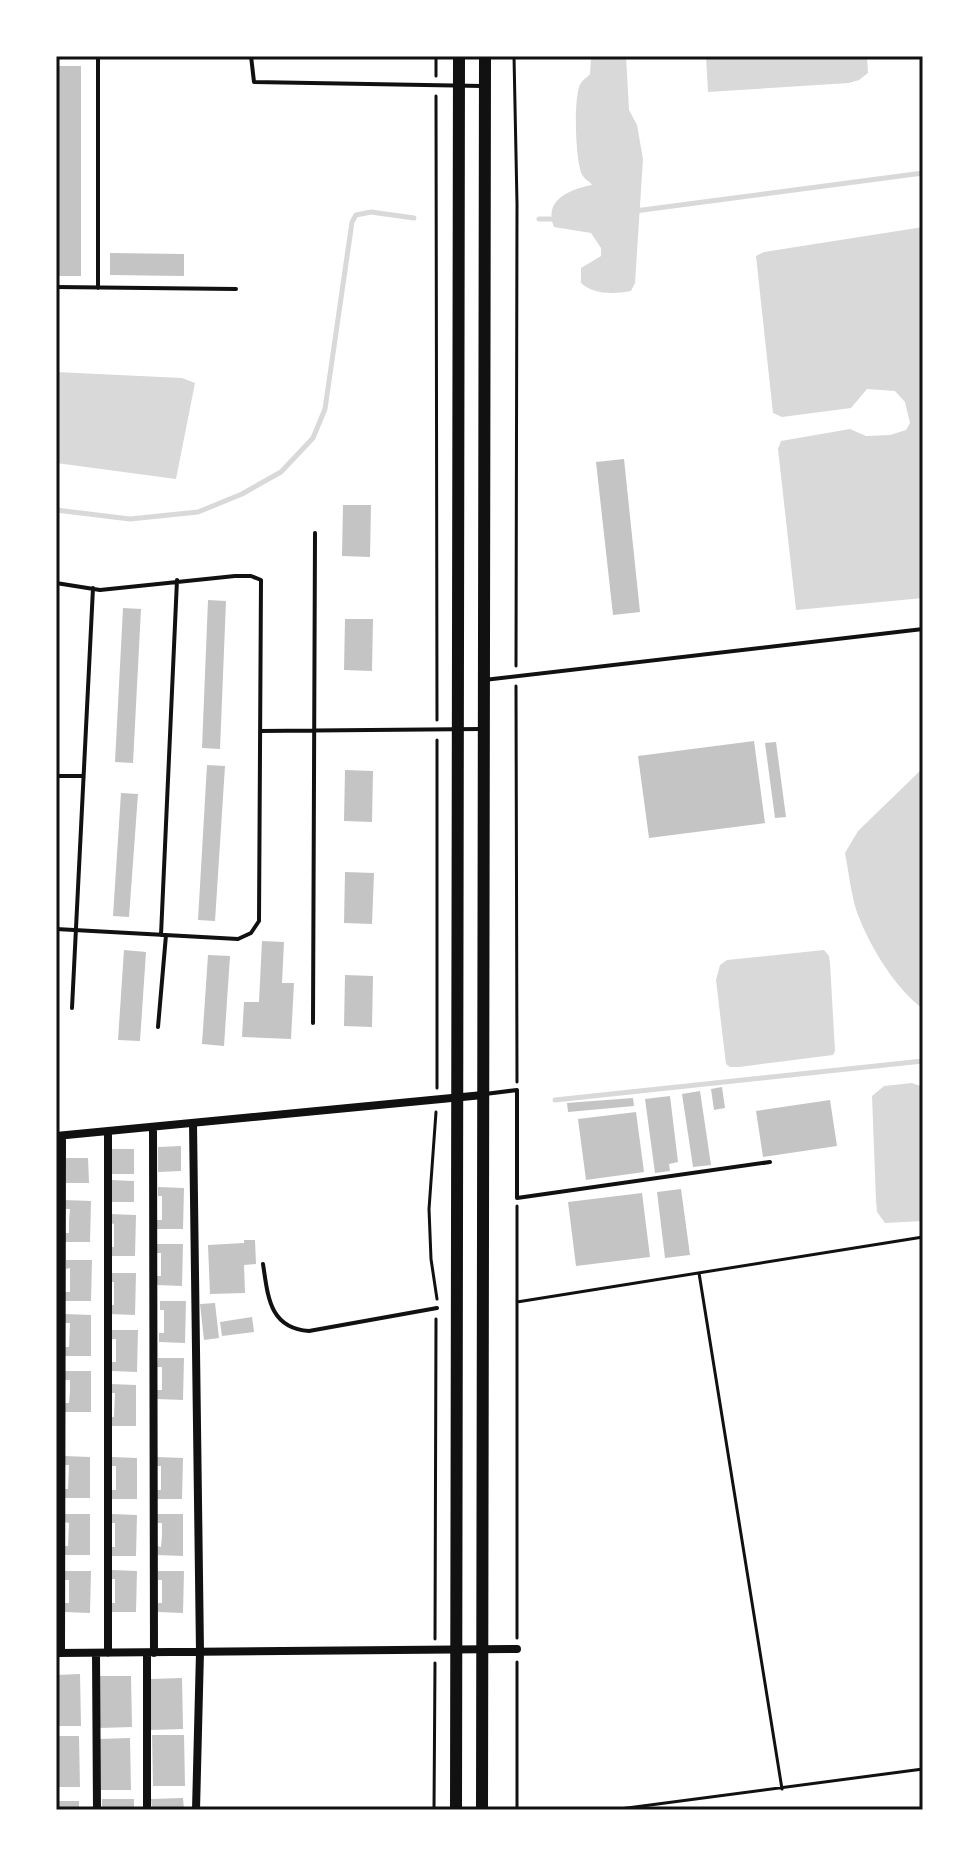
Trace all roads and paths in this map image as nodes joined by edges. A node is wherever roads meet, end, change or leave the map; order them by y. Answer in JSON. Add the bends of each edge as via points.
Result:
{"nodes":[{"id":1,"x":98,"y":56,"type":"edge"},
{"id":2,"x":251,"y":56,"type":"edge"},
{"id":3,"x":436,"y":56,"type":"edge"},
{"id":4,"x":459,"y":56,"type":"edge"},
{"id":5,"x":485,"y":56,"type":"edge"},
{"id":6,"x":514,"y":56,"type":"edge"},
{"id":7,"x":436,"y":84,"type":"junction"},
{"id":8,"x":459,"y":85,"type":"junction"},
{"id":9,"x":485,"y":86,"type":"junction"},
{"id":10,"x":56,"y":287,"type":"edge"},
{"id":11,"x":98,"y":288,"type":"junction"},
{"id":12,"x":236,"y":289,"type":"dead end"},
{"id":13,"x":315,"y":533,"type":"dead end"},
{"id":14,"x":177,"y":580,"type":"junction"},
{"id":15,"x":56,"y":583,"type":"edge"},
{"id":16,"x":93,"y":588,"type":"junction"},
{"id":17,"x":923,"y":629,"type":"edge"},
{"id":18,"x":516,"y":676,"type":"junction"},
{"id":19,"x":484,"y":680,"type":"junction"},
{"id":20,"x":437,"y":729,"type":"junction"},
{"id":21,"x":458,"y":729,"type":"junction"},
{"id":22,"x":484,"y":729,"type":"junction"},
{"id":23,"x":315,"y":730,"type":"junction"},
{"id":24,"x":260,"y":731,"type":"junction"},
{"id":25,"x":56,"y":776,"type":"edge"},
{"id":26,"x":83,"y":776,"type":"junction"},
{"id":27,"x":56,"y":929,"type":"edge"},
{"id":28,"x":74,"y":931,"type":"junction"},
{"id":29,"x":164,"y":935,"type":"junction"},
{"id":30,"x":72,"y":1008,"type":"dead end"},
{"id":31,"x":313,"y":1023,"type":"dead end"},
{"id":32,"x":158,"y":1027,"type":"dead end"},
{"id":33,"x":517,"y":1090,"type":"junction"},
{"id":34,"x":483,"y":1095,"type":"junction"},
{"id":35,"x":458,"y":1097,"type":"junction"},
{"id":36,"x":437,"y":1099,"type":"junction"},
{"id":37,"x":193,"y":1123,"type":"junction"},
{"id":38,"x":153,"y":1127,"type":"junction"},
{"id":39,"x":108,"y":1131,"type":"junction"},
{"id":40,"x":59,"y":1136,"type":"edge"},
{"id":41,"x":770,"y":1162,"type":"dead end"},
{"id":42,"x":517,"y":1198,"type":"junction"},
{"id":43,"x":923,"y":1237,"type":"edge"},
{"id":44,"x":263,"y":1264,"type":"dead end"},
{"id":45,"x":699,"y":1273,"type":"junction"},
{"id":46,"x":517,"y":1302,"type":"junction"},
{"id":47,"x":437,"y":1308,"type":"junction"},
{"id":48,"x":482,"y":1649,"type":"junction"},
{"id":49,"x":517,"y":1649,"type":"junction"},
{"id":50,"x":435,"y":1650,"type":"junction"},
{"id":51,"x":457,"y":1650,"type":"junction"},
{"id":52,"x":200,"y":1652,"type":"junction"},
{"id":53,"x":59,"y":1653,"type":"edge"},
{"id":54,"x":96,"y":1653,"type":"junction"},
{"id":55,"x":108,"y":1653,"type":"junction"},
{"id":56,"x":151,"y":1653,"type":"junction"},
{"id":57,"x":923,"y":1769,"type":"edge"},
{"id":58,"x":782,"y":1789,"type":"junction"},
{"id":59,"x":97,"y":1810,"type":"edge"},
{"id":60,"x":147,"y":1810,"type":"edge"},
{"id":61,"x":196,"y":1810,"type":"edge"},
{"id":62,"x":434,"y":1810,"type":"edge"},
{"id":63,"x":456,"y":1810,"type":"edge"},
{"id":64,"x":482,"y":1810,"type":"edge"},
{"id":65,"x":517,"y":1810,"type":"edge"},
{"id":66,"x":612,"y":1810,"type":"edge"}],
"edges":[{"from":1,"to":11,"type":"lane"},
{"from":2,"to":7,"type":"lane","via":[[254,82]]},
{"from":3,"to":7,"type":"path"},
{"from":4,"to":8,"type":"main road"},
{"from":5,"to":9,"type":"main road"},
{"from":6,"to":18,"type":"path"},
{"from":7,"to":8,"type":"lane"},
{"from":7,"to":20,"type":"path"},
{"from":8,"to":9,"type":"lane"},
{"from":8,"to":21,"type":"main road"},
{"from":9,"to":19,"type":"main road"},
{"from":10,"to":11,"type":"lane"},
{"from":11,"to":12,"type":"lane"},
{"from":13,"to":23,"type":"lane"},
{"from":14,"to":16,"type":"lane"},
{"from":14,"to":24,"type":"lane","via":[[261,580]]},
{"from":14,"to":29,"type":"lane"},
{"from":15,"to":16,"type":"lane"},
{"from":16,"to":26,"type":"lane"},
{"from":17,"to":18,"type":"lane"},
{"from":18,"to":19,"type":"lane"},
{"from":18,"to":33,"type":"path"},
{"from":19,"to":22,"type":"main road"},
{"from":20,"to":21,"type":"lane"},
{"from":20,"to":23,"type":"lane"},
{"from":20,"to":36,"type":"path"},
{"from":21,"to":22,"type":"lane"},
{"from":21,"to":35,"type":"main road"},
{"from":22,"to":34,"type":"main road"},
{"from":23,"to":24,"type":"lane"},
{"from":23,"to":31,"type":"lane"},
{"from":24,"to":29,"type":"lane","via":[[259,921],[238,939]]},
{"from":25,"to":26,"type":"lane"},
{"from":26,"to":28,"type":"lane"},
{"from":27,"to":28,"type":"lane"},
{"from":28,"to":29,"type":"lane"},
{"from":28,"to":30,"type":"lane"},
{"from":29,"to":32,"type":"lane"},
{"from":33,"to":34,"type":"lane"},
{"from":33,"to":42,"type":"lane"},
{"from":34,"to":35,"type":"street"},
{"from":34,"to":48,"type":"main road"},
{"from":35,"to":36,"type":"street"},
{"from":35,"to":51,"type":"main road"},
{"from":36,"to":37,"type":"street"},
{"from":36,"to":47,"type":"path","via":[[429,1209]]},
{"from":37,"to":38,"type":"street"},
{"from":37,"to":52,"type":"street"},
{"from":38,"to":39,"type":"street"},
{"from":38,"to":56,"type":"street"},
{"from":39,"to":40,"type":"street"},
{"from":39,"to":55,"type":"street"},
{"from":40,"to":53,"type":"street"},
{"from":41,"to":42,"type":"lane"},
{"from":42,"to":46,"type":"path"},
{"from":43,"to":45,"type":"path"},
{"from":44,"to":47,"type":"lane","via":[[272,1308],[293,1329],[309,1331]]},
{"from":45,"to":46,"type":"path"},
{"from":45,"to":58,"type":"path"},
{"from":46,"to":49,"type":"path"},
{"from":47,"to":50,"type":"path"},
{"from":48,"to":49,"type":"street"},
{"from":48,"to":51,"type":"street"},
{"from":48,"to":64,"type":"main road"},
{"from":49,"to":65,"type":"path"},
{"from":50,"to":51,"type":"street"},
{"from":50,"to":52,"type":"street"},
{"from":50,"to":62,"type":"path"},
{"from":51,"to":63,"type":"main road"},
{"from":52,"to":56,"type":"street"},
{"from":52,"to":61,"type":"street"},
{"from":53,"to":54,"type":"street"},
{"from":54,"to":55,"type":"street"},
{"from":54,"to":59,"type":"street"},
{"from":55,"to":56,"type":"street"},
{"from":56,"to":60,"type":"street"},
{"from":57,"to":58,"type":"path"},
{"from":58,"to":66,"type":"path"}]}
